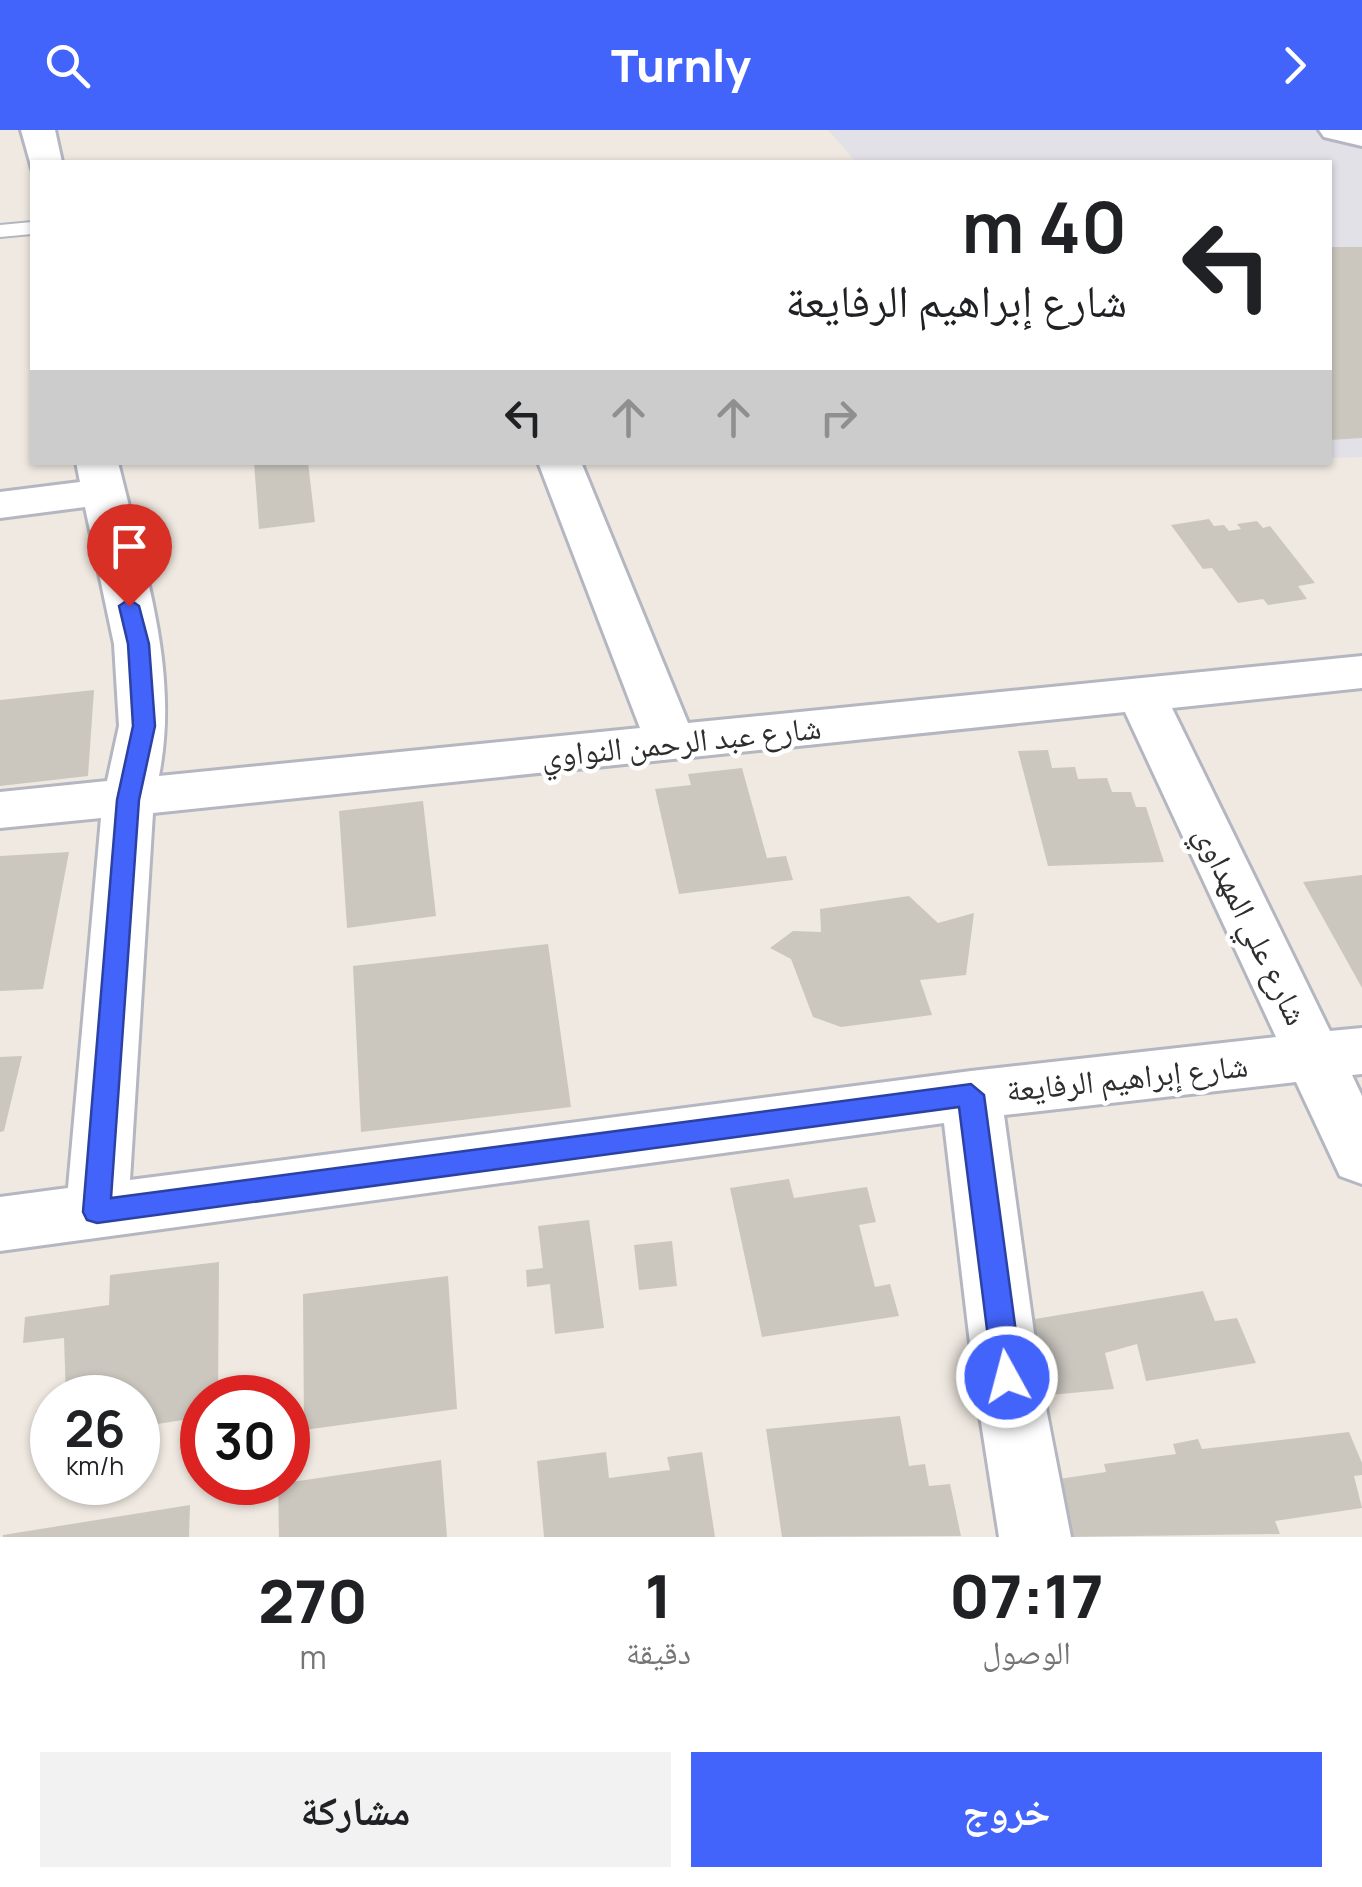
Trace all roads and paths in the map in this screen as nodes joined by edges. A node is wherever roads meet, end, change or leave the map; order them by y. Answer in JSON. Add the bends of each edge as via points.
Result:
{"nodes":[{"id":1,"x":38,"y":130,"type":"edge"},
{"id":2,"x":1336,"y":130,"type":"edge"},
{"id":3,"x":1362,"y":136,"type":"edge"},
{"id":4,"x":45,"y":160,"type":"edge"},
{"id":5,"x":30,"y":228,"type":"edge"},
{"id":6,"x":0,"y":232,"type":"edge"},
{"id":7,"x":561,"y":465,"type":"edge"},
{"id":8,"x":99,"y":477,"type":"edge"},
{"id":9,"x":0,"y":505,"type":"edge"},
{"id":10,"x":1362,"y":672,"type":"edge"},
{"id":11,"x":1141,"y":694,"type":"junction"},
{"id":12,"x":670,"y":741,"type":"junction"},
{"id":13,"x":128,"y":800,"type":"junction"},
{"id":14,"x":0,"y":810,"type":"edge"},
{"id":15,"x":1338,"y":1054,"type":"edge"},
{"id":16,"x":971,"y":1095,"type":"junction"},
{"id":17,"x":1362,"y":1158,"type":"edge"},
{"id":18,"x":97,"y":1212,"type":"junction"},
{"id":19,"x":0,"y":1224,"type":"edge"},
{"id":20,"x":1035,"y":1537,"type":"edge"}],
"edges":[{"from":1,"to":4,"type":"street"},
{"from":2,"to":3,"type":"street"},
{"from":5,"to":6,"type":"lane"},
{"from":7,"to":12,"type":"street"},
{"from":8,"to":9,"type":"street"},
{"from":8,"to":13,"type":"street","via":[[138,644],[144,726]]},
{"from":10,"to":11,"type":"street","name":"شارع عبد الرحمن النواوي"},
{"from":11,"to":12,"type":"street","name":"شارع عبد الرحمن النواوي"},
{"from":11,"to":15,"type":"street","name":"شارع علي المهداوي"},
{"from":12,"to":13,"type":"street","name":"شارع عبد الرحمن النواوي"},
{"from":13,"to":14,"type":"street","name":"شارع عبد الرحمن النواوي"},
{"from":13,"to":18,"type":"street"},
{"from":15,"to":16,"type":"street","name":"شارع إبراهيم الرفايعة"},
{"from":15,"to":17,"type":"street","name":"شارع علي المهداوي"},
{"from":16,"to":18,"type":"street","name":"شارع إبراهيم الرفايعة"},
{"from":16,"to":20,"type":"street"},
{"from":18,"to":19,"type":"street","name":"شارع إبراهيم الرفايعة"}]}
